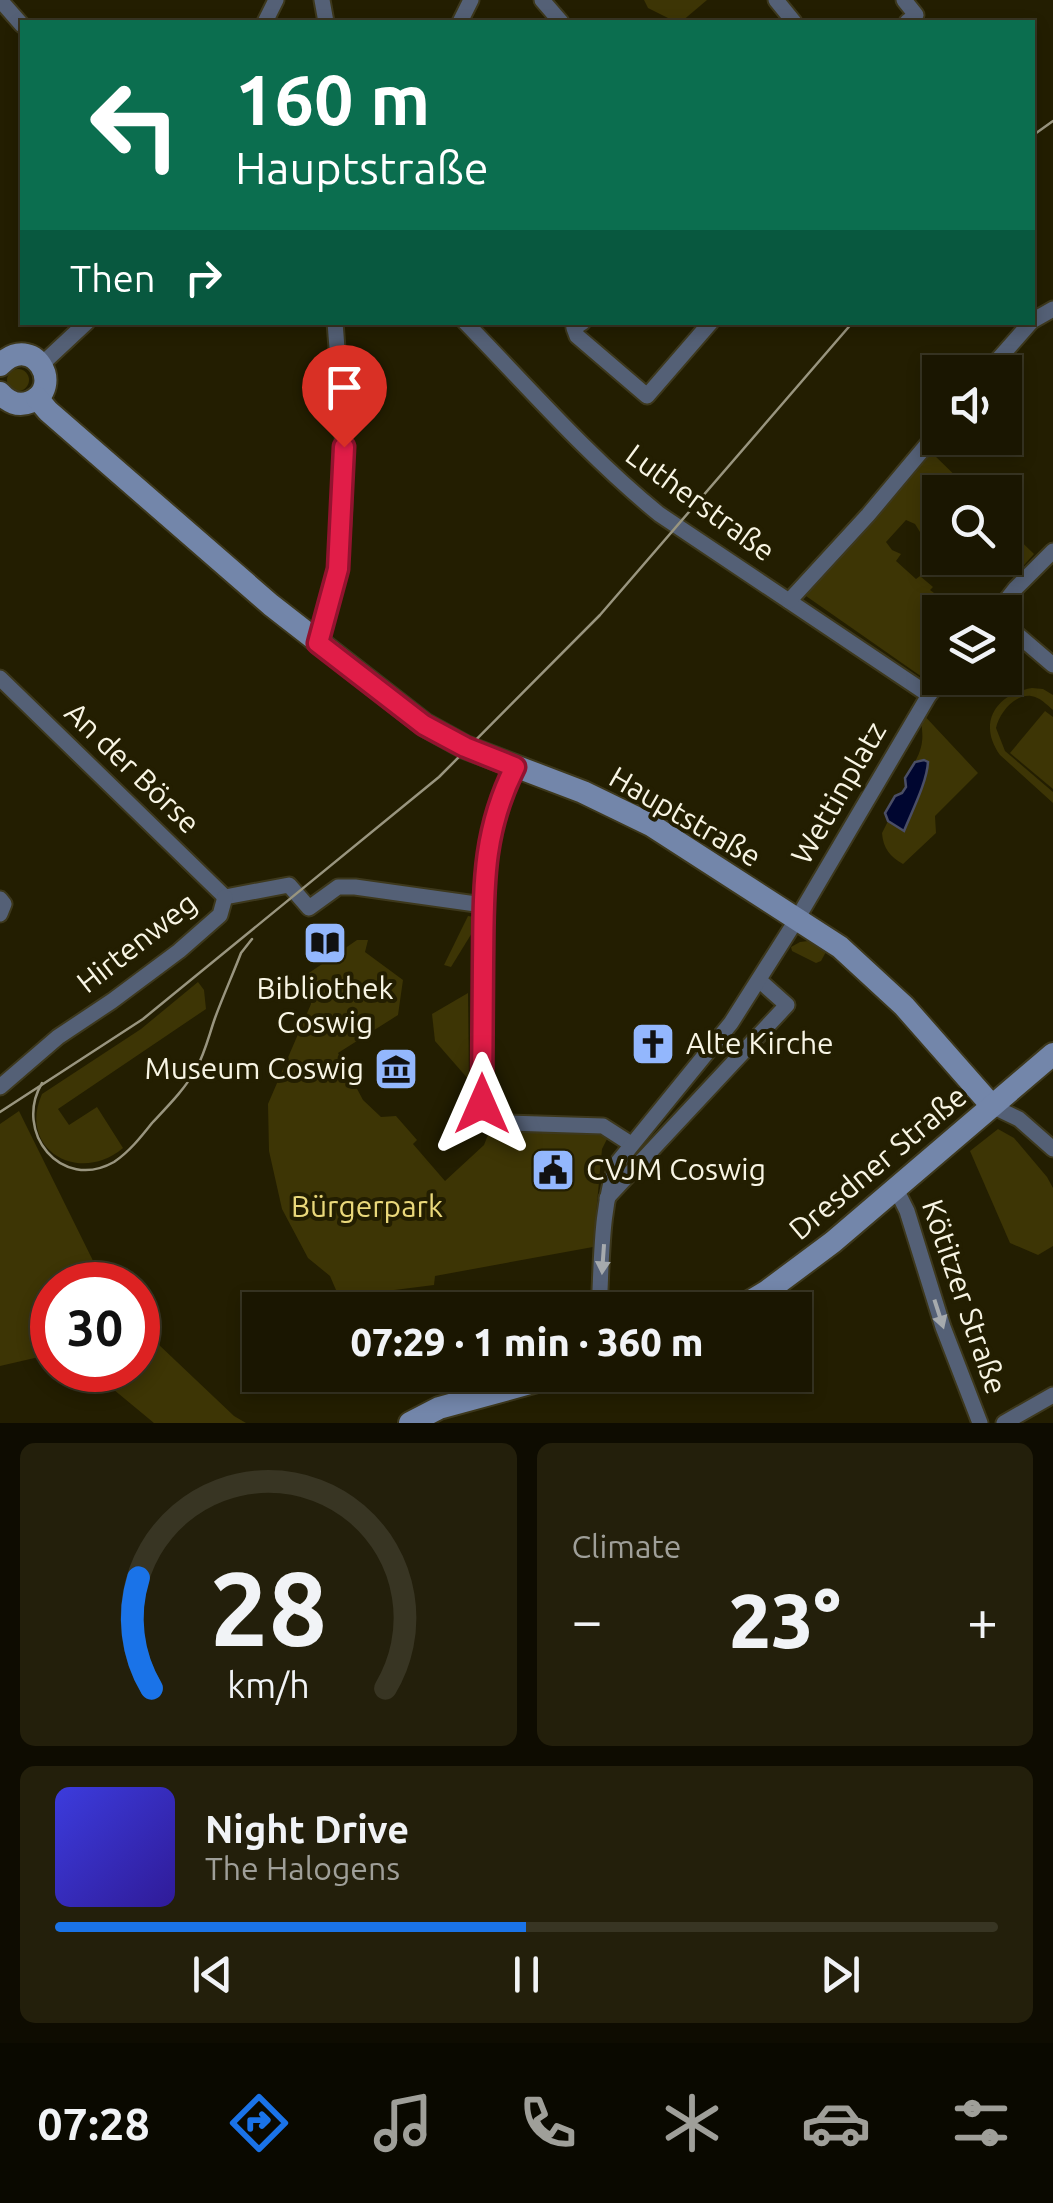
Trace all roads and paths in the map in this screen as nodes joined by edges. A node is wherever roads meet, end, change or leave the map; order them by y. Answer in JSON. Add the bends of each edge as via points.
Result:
{"nodes":[{"id":1,"x":0,"y":0,"type":"edge"},
{"id":2,"x":542,"y":0,"type":"edge"},
{"id":3,"x":776,"y":0,"type":"edge"},
{"id":4,"x":904,"y":0,"type":"edge"},
{"id":5,"x":558,"y":20,"type":"edge"},
{"id":6,"x":792,"y":20,"type":"edge"},
{"id":7,"x":910,"y":20,"type":"edge"},
{"id":8,"x":20,"y":23,"type":"edge"},
{"id":9,"x":85,"y":325,"type":"edge"},
{"id":10,"x":335,"y":325,"type":"edge"},
{"id":11,"x":468,"y":325,"type":"edge"},
{"id":12,"x":578,"y":325,"type":"edge"},
{"id":13,"x":708,"y":325,"type":"edge"},
{"id":14,"x":1029,"y":325,"type":"edge"},
{"id":15,"x":1002,"y":355,"type":"edge"},
{"id":16,"x":41,"y":364,"type":"junction"},
{"id":17,"x":0,"y":365,"type":"edge"},
{"id":18,"x":0,"y":393,"type":"edge"},
{"id":19,"x":37,"y":398,"type":"junction"},
{"id":20,"x":922,"y":450,"type":"edge"},
{"id":21,"x":1053,"y":551,"type":"edge"},
{"id":22,"x":1011,"y":595,"type":"edge"},
{"id":23,"x":789,"y":601,"type":"junction"},
{"id":24,"x":1022,"y":638,"type":"edge"},
{"id":25,"x":318,"y":643,"type":"junction"},
{"id":26,"x":1053,"y":664,"type":"edge"},
{"id":27,"x":0,"y":678,"type":"edge"},
{"id":28,"x":922,"y":690,"type":"edge"},
{"id":29,"x":929,"y":695,"type":"edge"},
{"id":30,"x":515,"y":767,"type":"junction"},
{"id":31,"x":226,"y":897,"type":"junction"},
{"id":32,"x":483,"y":905,"type":"junction"},
{"id":33,"x":797,"y":919,"type":"junction"},
{"id":34,"x":759,"y":980,"type":"junction"},
{"id":35,"x":1053,"y":1054,"type":"edge"},
{"id":36,"x":0,"y":1088,"type":"edge"},
{"id":37,"x":992,"y":1106,"type":"junction"},
{"id":38,"x":631,"y":1144,"type":"junction"},
{"id":39,"x":1053,"y":1149,"type":"edge"},
{"id":40,"x":896,"y":1189,"type":"junction"},
{"id":41,"x":607,"y":1198,"type":"junction"},
{"id":42,"x":600,"y":1292,"type":"edge"},
{"id":43,"x":765,"y":1292,"type":"edge"},
{"id":44,"x":497,"y":1392,"type":"edge"},
{"id":45,"x":1053,"y":1395,"type":"edge"},
{"id":46,"x":410,"y":1423,"type":"edge"},
{"id":47,"x":980,"y":1423,"type":"edge"},
{"id":48,"x":1004,"y":1423,"type":"edge"}],
"edges":[{"from":1,"to":8,"type":"street"},
{"from":2,"to":5,"type":"street"},
{"from":3,"to":6,"type":"street"},
{"from":4,"to":7,"type":"street","via":[[916,15]]},
{"from":9,"to":16,"type":"street"},
{"from":10,"to":25,"type":"street","via":[[342,517],[338,569]]},
{"from":11,"to":23,"type":"street","name":"Lutherstraße","via":[[619,481]]},
{"from":12,"to":13,"type":"street","via":[[577,336],[647,396]]},
{"from":14,"to":15,"type":"street"},
{"from":16,"to":17,"type":"main road","via":[[22,354]]},
{"from":16,"to":19,"type":"main road","via":[[46,378]]},
{"from":18,"to":19,"type":"main road","via":[[15,404]]},
{"from":19,"to":25,"type":"main road","name":"Hauptstraße"},
{"from":20,"to":23,"type":"street"},
{"from":21,"to":22,"type":"street"},
{"from":23,"to":28,"type":"street","name":"Lutherstraße"},
{"from":24,"to":26,"type":"street"},
{"from":25,"to":30,"type":"main road","name":"Hauptstraße","via":[[424,725]]},
{"from":27,"to":31,"type":"street","name":"An der Börse"},
{"from":29,"to":33,"type":"street","name":"Wettinplatz"},
{"from":30,"to":32,"type":"street","via":[[491,826]]},
{"from":30,"to":33,"type":"main road","name":"Hauptstraße","via":[[651,825]]},
{"from":31,"to":32,"type":"street","name":"Hirtenweg","via":[[288,885],[309,908],[338,887],[355,887]]},
{"from":31,"to":36,"type":"street","name":"Hirtenweg","via":[[220,914],[179,950]]},
{"from":32,"to":38,"type":"street","via":[[482,1104],[488,1115],[504,1123],[603,1126]]},
{"from":33,"to":34,"type":"street","name":"Wettinplatz"},
{"from":33,"to":37,"type":"main road","name":"Hauptstraße","via":[[879,980]]},
{"from":34,"to":38,"type":"street","name":"Wettinplatz"},
{"from":34,"to":41,"type":"street","via":[[787,1005]]},
{"from":35,"to":37,"type":"main road","name":"Dresdner Straße"},
{"from":37,"to":39,"type":"street"},
{"from":37,"to":40,"type":"main road","name":"Dresdner Straße"},
{"from":38,"to":41,"type":"street","name":"Wettinplatz"},
{"from":40,"to":43,"type":"main road","name":"Dresdner Straße"},
{"from":40,"to":47,"type":"street","name":"Kötitzer Straße","one_way":true},
{"from":41,"to":42,"type":"street","name":"Wettinplatz","one_way":true},
{"from":44,"to":46,"type":"main road"},
{"from":45,"to":48,"type":"street"}]}
